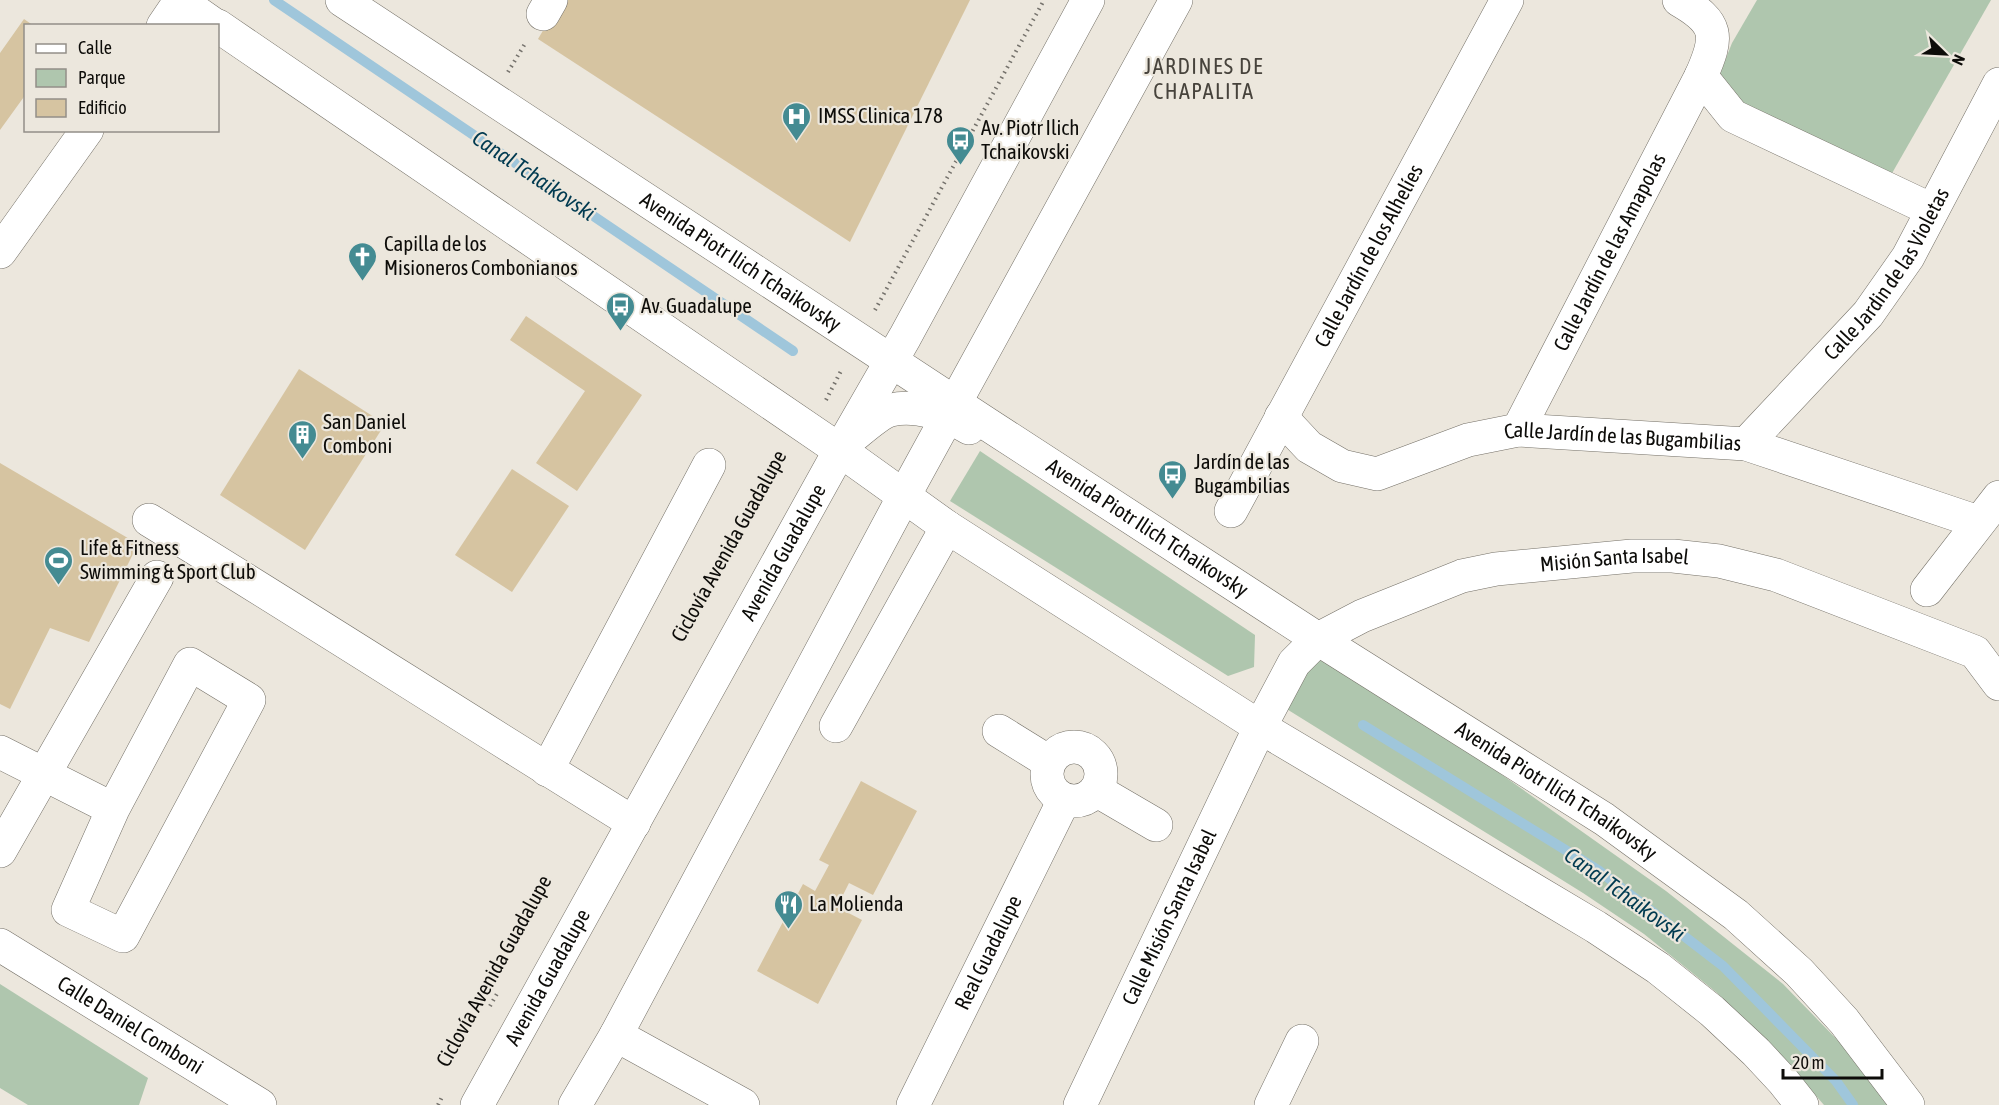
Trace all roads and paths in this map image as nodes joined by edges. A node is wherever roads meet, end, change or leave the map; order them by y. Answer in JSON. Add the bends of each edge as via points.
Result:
{"nodes":[{"id":1,"x":342,"y":0,"type":"edge"},
{"id":2,"x":1044,"y":0,"type":"edge"},
{"id":3,"x":1088,"y":0,"type":"edge"},
{"id":4,"x":1176,"y":0,"type":"edge"},
{"id":5,"x":1507,"y":0,"type":"edge"},
{"id":6,"x":1679,"y":0,"type":"edge"},
{"id":7,"x":547,"y":7,"type":"edge"},
{"id":8,"x":174,"y":9,"type":"edge"},
{"id":9,"x":212,"y":24,"type":"edge"},
{"id":10,"x":219,"y":27,"type":"edge"},
{"id":11,"x":1701,"y":76,"type":"junction"},
{"id":12,"x":1999,"y":84,"type":"edge"},
{"id":13,"x":494,"y":98,"type":"junction"},
{"id":14,"x":86,"y":132,"type":"edge"},
{"id":15,"x":1932,"y":210,"type":"junction"},
{"id":16,"x":0,"y":252,"type":"edge"},
{"id":17,"x":874,"y":311,"type":"dead end"},
{"id":18,"x":893,"y":361,"type":"junction"},
{"id":19,"x":846,"y":363,"type":"dead end"},
{"id":20,"x":823,"y":405,"type":"dead end"},
{"id":21,"x":952,"y":409,"type":"junction"},
{"id":22,"x":1281,"y":417,"type":"junction"},
{"id":23,"x":1518,"y":430,"type":"junction"},
{"id":24,"x":1746,"y":444,"type":"junction"},
{"id":25,"x":843,"y":447,"type":"junction"},
{"id":26,"x":709,"y":465,"type":"dead end"},
{"id":27,"x":904,"y":496,"type":"junction"},
{"id":28,"x":1999,"y":497,"type":"edge"},
{"id":29,"x":1231,"y":511,"type":"dead end"},
{"id":30,"x":149,"y":520,"type":"dead end"},
{"id":31,"x":1978,"y":522,"type":"junction"},
{"id":32,"x":947,"y":527,"type":"junction"},
{"id":33,"x":157,"y":577,"type":"dead end"},
{"id":34,"x":1927,"y":590,"type":"dead end"},
{"id":35,"x":1318,"y":639,"type":"junction"},
{"id":36,"x":1999,"y":684,"type":"edge"},
{"id":37,"x":836,"y":726,"type":"dead end"},
{"id":38,"x":1260,"y":727,"type":"junction"},
{"id":39,"x":999,"y":731,"type":"dead end"},
{"id":40,"x":0,"y":752,"type":"edge"},
{"id":41,"x":1049,"y":762,"type":"junction"},
{"id":42,"x":547,"y":770,"type":"junction"},
{"id":43,"x":44,"y":774,"type":"junction"},
{"id":44,"x":1096,"y":790,"type":"junction"},
{"id":45,"x":1064,"y":800,"type":"junction"},
{"id":46,"x":113,"y":809,"type":"junction"},
{"id":47,"x":634,"y":823,"type":"junction"},
{"id":48,"x":1156,"y":825,"type":"dead end"},
{"id":49,"x":2,"y":845,"type":"edge"},
{"id":50,"x":0,"y":945,"type":"edge"},
{"id":51,"x":498,"y":991,"type":"dead end"},
{"id":52,"x":487,"y":1012,"type":"dead end"},
{"id":53,"x":616,"y":1035,"type":"junction"},
{"id":54,"x":1302,"y":1041,"type":"dead end"},
{"id":55,"x":444,"y":1095,"type":"dead end"},
{"id":56,"x":258,"y":1104,"type":"edge"},
{"id":57,"x":438,"y":1105,"type":"edge"},
{"id":58,"x":477,"y":1105,"type":"edge"},
{"id":59,"x":575,"y":1105,"type":"edge"},
{"id":60,"x":743,"y":1105,"type":"edge"},
{"id":61,"x":913,"y":1105,"type":"edge"},
{"id":62,"x":1080,"y":1105,"type":"edge"},
{"id":63,"x":1271,"y":1105,"type":"edge"},
{"id":64,"x":1802,"y":1105,"type":"edge"},
{"id":65,"x":1908,"y":1105,"type":"edge"}],
"edges":[{"from":1,"to":13,"type":"street","name":"Avenida Piotr Ilich Tchaikovsky"},
{"from":2,"to":17,"type":"path"},
{"from":3,"to":18,"type":"street","name":"Avenida Guadalupe"},
{"from":4,"to":21,"type":"street"},
{"from":5,"to":22,"type":"street","name":"Calle Jardín de los Alhelíes"},
{"from":6,"to":11,"type":"street","name":"Calle Jardín de las Amapolas","via":[[1700,12],[1712,29],[1712,50]]},
{"from":7,"to":13,"type":"path"},
{"from":8,"to":9,"type":"street"},
{"from":10,"to":25,"type":"street"},
{"from":11,"to":15,"type":"street","via":[[1733,116]]},
{"from":11,"to":23,"type":"street","name":"Calle Jardín de las Amapolas"},
{"from":12,"to":15,"type":"street","name":"Calle Jardin de las Violetas"},
{"from":13,"to":18,"type":"street","name":"Avenida Piotr Ilich Tchaikovsky"},
{"from":14,"to":16,"type":"street"},
{"from":15,"to":24,"type":"street","name":"Calle Jardin de las Violetas","via":[[1908,257],[1868,314]]},
{"from":18,"to":21,"type":"street","name":"Avenida Piotr Ilich Tchaikovsky"},
{"from":18,"to":25,"type":"street","name":"Avenida Guadalupe"},
{"from":19,"to":20,"type":"path"},
{"from":21,"to":25,"type":"street","via":[[890,410]]},
{"from":21,"to":27,"type":"street"},
{"from":21,"to":35,"type":"street","name":"Avenida Piotr Ilich Tchaikovsky","via":[[1059,471]]},
{"from":22,"to":23,"type":"street","name":"Calle Jardín de las Bugambilias","via":[[1317,452],[1342,466],[1377,474],[1468,440]]},
{"from":22,"to":29,"type":"street","name":"Calle Jardín de los Alhelíes"},
{"from":23,"to":24,"type":"street","name":"Calle Jardín de las Bugambilias"},
{"from":24,"to":31,"type":"street","name":"Calle Jardín de las Bugambilias"},
{"from":25,"to":27,"type":"street"},
{"from":25,"to":47,"type":"street","name":"Avenida Guadalupe"},
{"from":26,"to":42,"type":"street"},
{"from":27,"to":32,"type":"street"},
{"from":27,"to":53,"type":"street"},
{"from":28,"to":31,"type":"street"},
{"from":30,"to":42,"type":"street"},
{"from":31,"to":34,"type":"street"},
{"from":32,"to":37,"type":"street"},
{"from":32,"to":38,"type":"street"},
{"from":33,"to":43,"type":"street"},
{"from":35,"to":36,"type":"street","name":"Misión Santa Isabel","via":[[1362,615],[1462,576],[1496,568],[1673,556],[1719,561],[1776,575],[1975,652]]},
{"from":35,"to":38,"type":"street","name":"Misión Santa Isabel","via":[[1294,663]]},
{"from":35,"to":65,"type":"street","name":"Avenida Piotr Ilich Tchaikovsky","via":[[1604,819],[1736,915],[1799,972],[1844,1021]]},
{"from":38,"to":62,"type":"street","name":"Calle Misión Santa Isabel"},
{"from":38,"to":64,"type":"street","via":[[1658,968],[1756,1052]]},
{"from":39,"to":41,"type":"street"},
{"from":40,"to":43,"type":"street"},
{"from":41,"to":44,"type":"street","via":[[1070,747],[1088,751],[1099,764],[1100,782]]},
{"from":41,"to":45,"type":"street","via":[[1050,789]]},
{"from":42,"to":47,"type":"street"},
{"from":43,"to":46,"type":"street"},
{"from":43,"to":49,"type":"street"},
{"from":44,"to":45,"type":"street","via":[[1081,801]]},
{"from":44,"to":48,"type":"street"},
{"from":45,"to":61,"type":"street","name":"Real Guadalupe"},
{"from":46,"to":46,"type":"street","via":[[190,664],[249,700],[123,936],[68,910]]},
{"from":47,"to":58,"type":"street","name":"Avenida Guadalupe"},
{"from":50,"to":56,"type":"street","name":"Calle Daniel Comboni"},
{"from":51,"to":52,"type":"path","name":"Ciclovía Avenida Guadalupe"},
{"from":53,"to":59,"type":"street"},
{"from":53,"to":60,"type":"street"},
{"from":54,"to":63,"type":"street"},
{"from":55,"to":57,"type":"path","name":"Ciclovía Avenida Guadalupe"}]}
